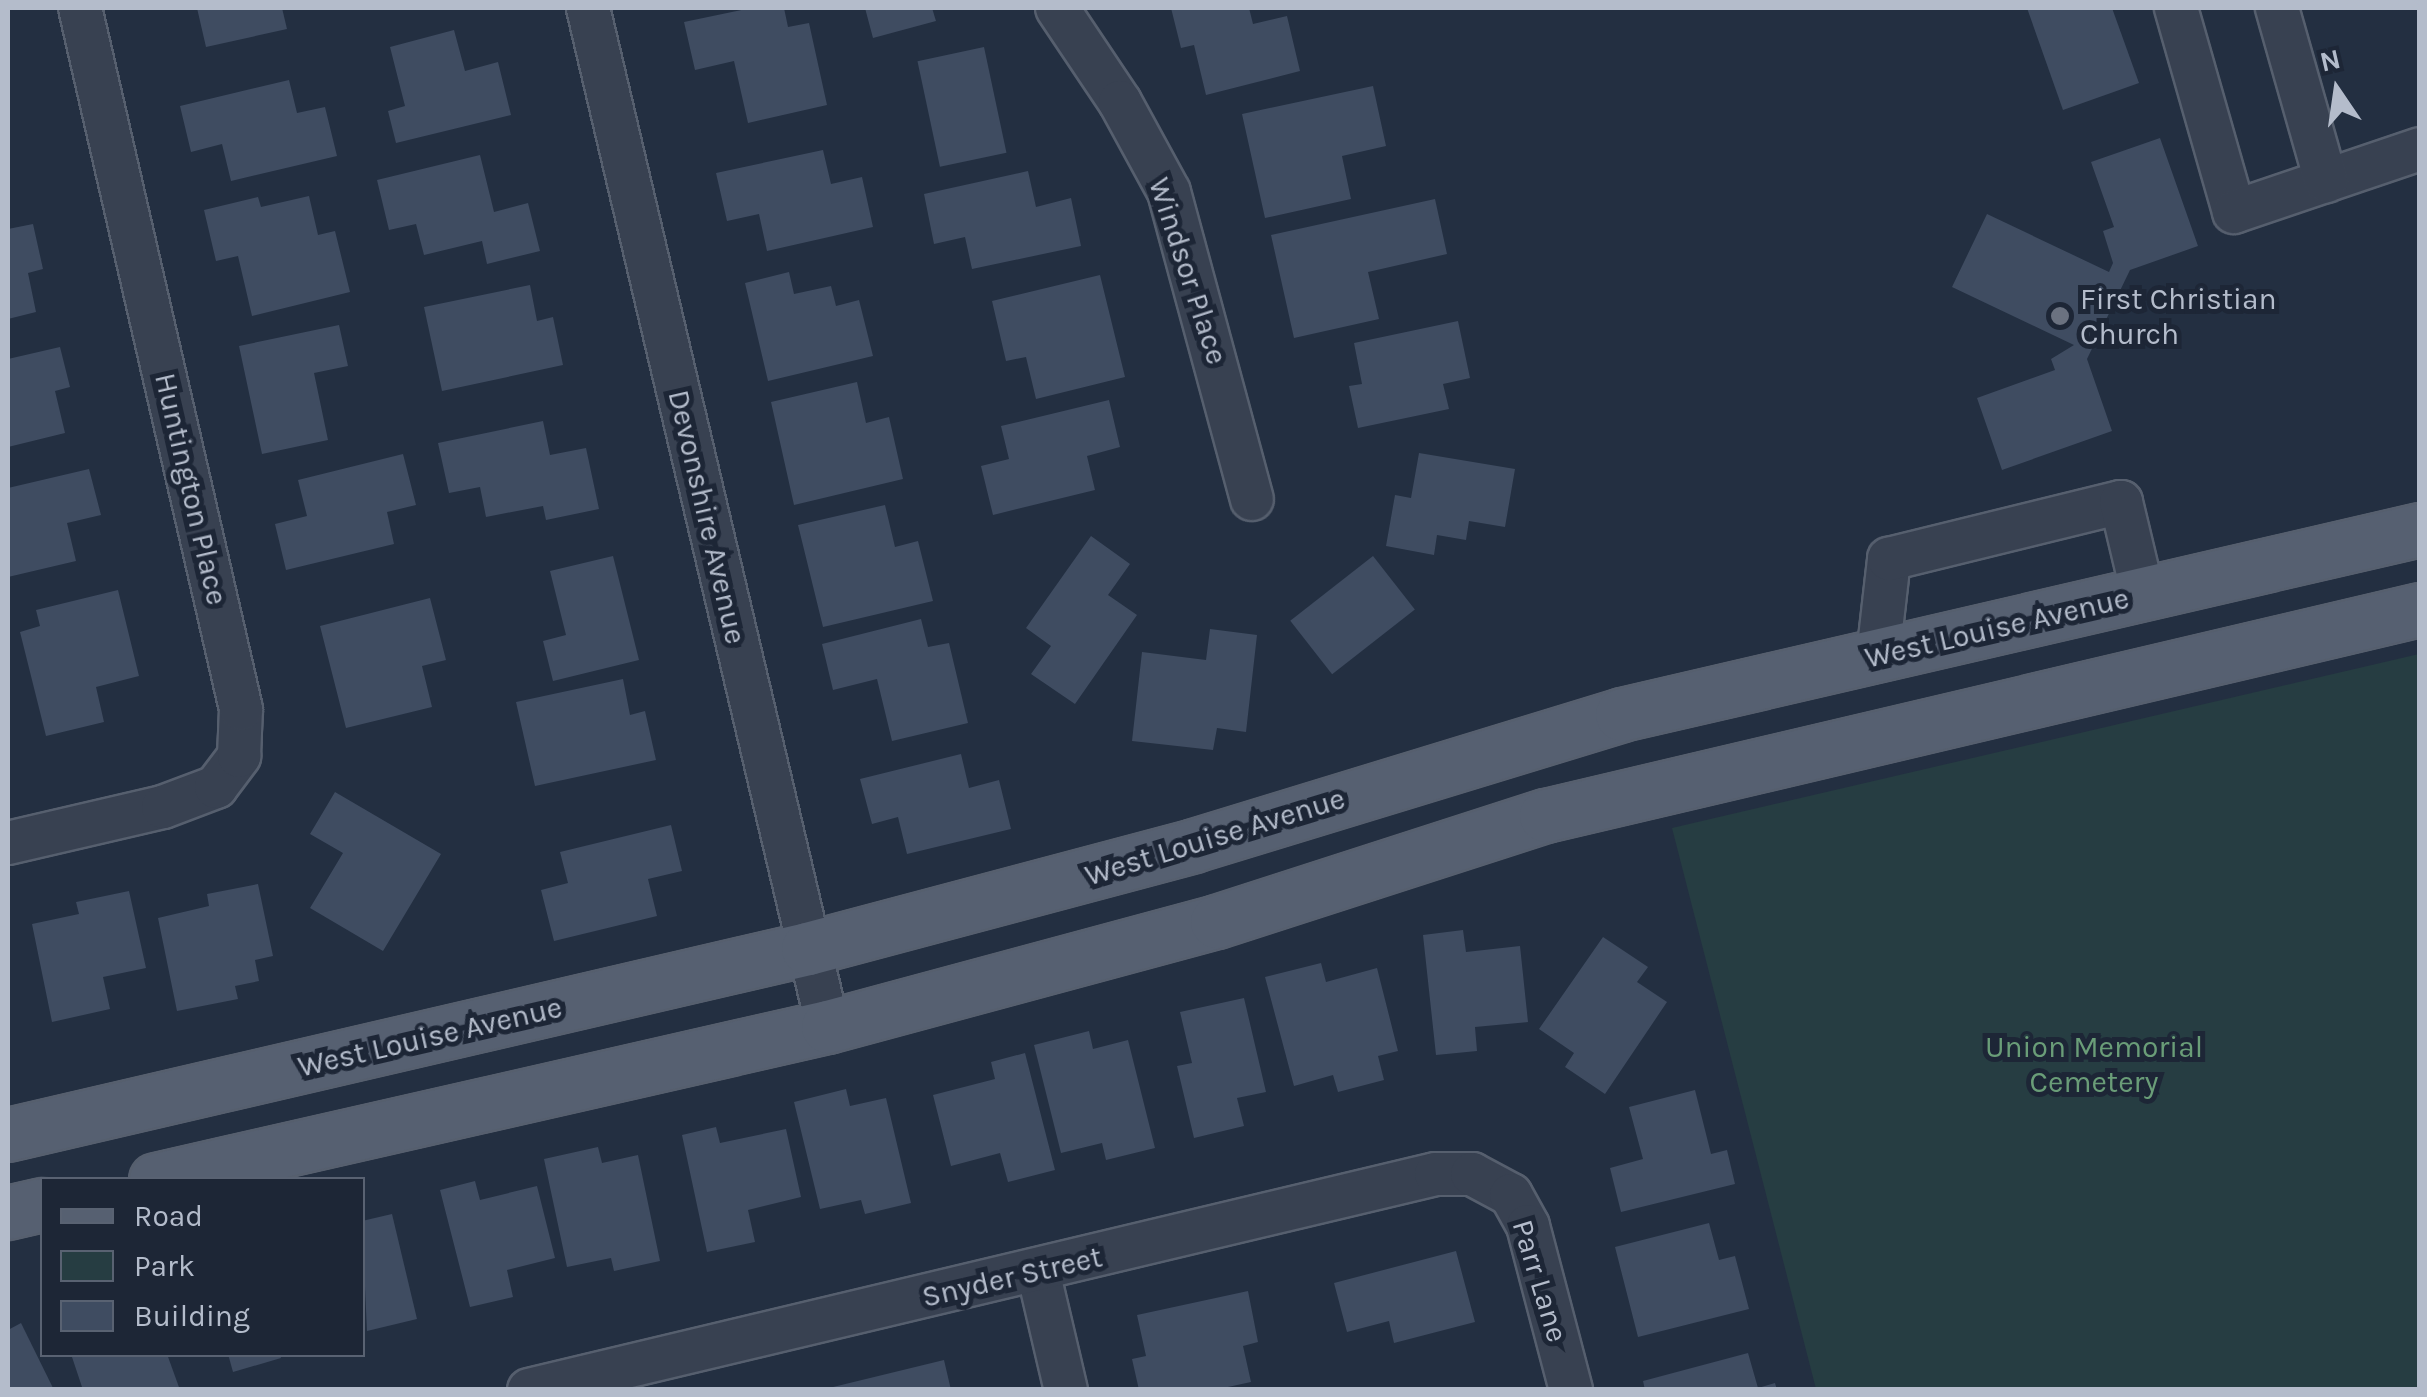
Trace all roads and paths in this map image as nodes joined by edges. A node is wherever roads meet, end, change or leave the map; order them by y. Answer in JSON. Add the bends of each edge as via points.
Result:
{"nodes":[{"id":1,"x":80,"y":8,"type":"edge"},
{"id":2,"x":588,"y":8,"type":"edge"},
{"id":3,"x":1057,"y":8,"type":"edge"},
{"id":4,"x":2176,"y":8,"type":"edge"},
{"id":5,"x":2277,"y":8,"type":"edge"},
{"id":6,"x":2420,"y":149,"type":"edge"},
{"id":7,"x":2326,"y":181,"type":"junction"},
{"id":8,"x":1252,"y":499,"type":"dead end"},
{"id":9,"x":2420,"y":530,"type":"edge"},
{"id":10,"x":2143,"y":594,"type":"junction"},
{"id":11,"x":2420,"y":610,"type":"edge"},
{"id":12,"x":1878,"y":656,"type":"junction"},
{"id":13,"x":24,"y":839,"type":"edge"},
{"id":14,"x":808,"y":949,"type":"junction"},
{"id":15,"x":828,"y":1027,"type":"junction"},
{"id":16,"x":8,"y":1134,"type":"edge"},
{"id":17,"x":169,"y":1177,"type":"edge"},
{"id":18,"x":1494,"y":1181,"type":"joint"},
{"id":19,"x":40,"y":1205,"type":"edge"},
{"id":20,"x":8,"y":1213,"type":"edge"},
{"id":21,"x":1038,"y":1270,"type":"junction"},
{"id":22,"x":557,"y":1386,"type":"edge"},
{"id":23,"x":1066,"y":1390,"type":"edge"},
{"id":24,"x":1570,"y":1390,"type":"edge"}],
"edges":[{"from":1,"to":13,"type":"street","name":"Huntington Place","via":[[240,725],[239,756],[216,787]]},
{"from":2,"to":14,"type":"street","name":"Devonshire Avenue"},
{"from":3,"to":8,"type":"street","name":"Windsor Place","via":[[1169,192]]},
{"from":4,"to":7,"type":"street","via":[[2234,212]]},
{"from":5,"to":7,"type":"street"},
{"from":6,"to":7,"type":"street"},
{"from":9,"to":10,"type":"main road","name":"West Louise Avenue"},
{"from":10,"to":12,"type":"main road","name":"West Louise Avenue"},
{"from":10,"to":12,"type":"street","via":[[2121,502],[1889,559]]},
{"from":11,"to":15,"type":"main road","via":[[1546,816],[1217,922]]},
{"from":12,"to":14,"type":"main road","name":"West Louise Avenue","via":[[1622,715],[1194,846]]},
{"from":14,"to":15,"type":"street","name":"Devonshire Avenue"},
{"from":14,"to":16,"type":"main road","name":"West Louise Avenue"},
{"from":15,"to":17,"type":"main road"},
{"from":18,"to":21,"type":"street","name":"Snyder Street","via":[[1436,1174]]},
{"from":18,"to":24,"type":"street","name":"Parr Lane","via":[[1511,1195],[1528,1226]]},
{"from":19,"to":20,"type":"main road"},
{"from":21,"to":22,"type":"street","name":"Snyder Street"},
{"from":21,"to":23,"type":"street"}]}
